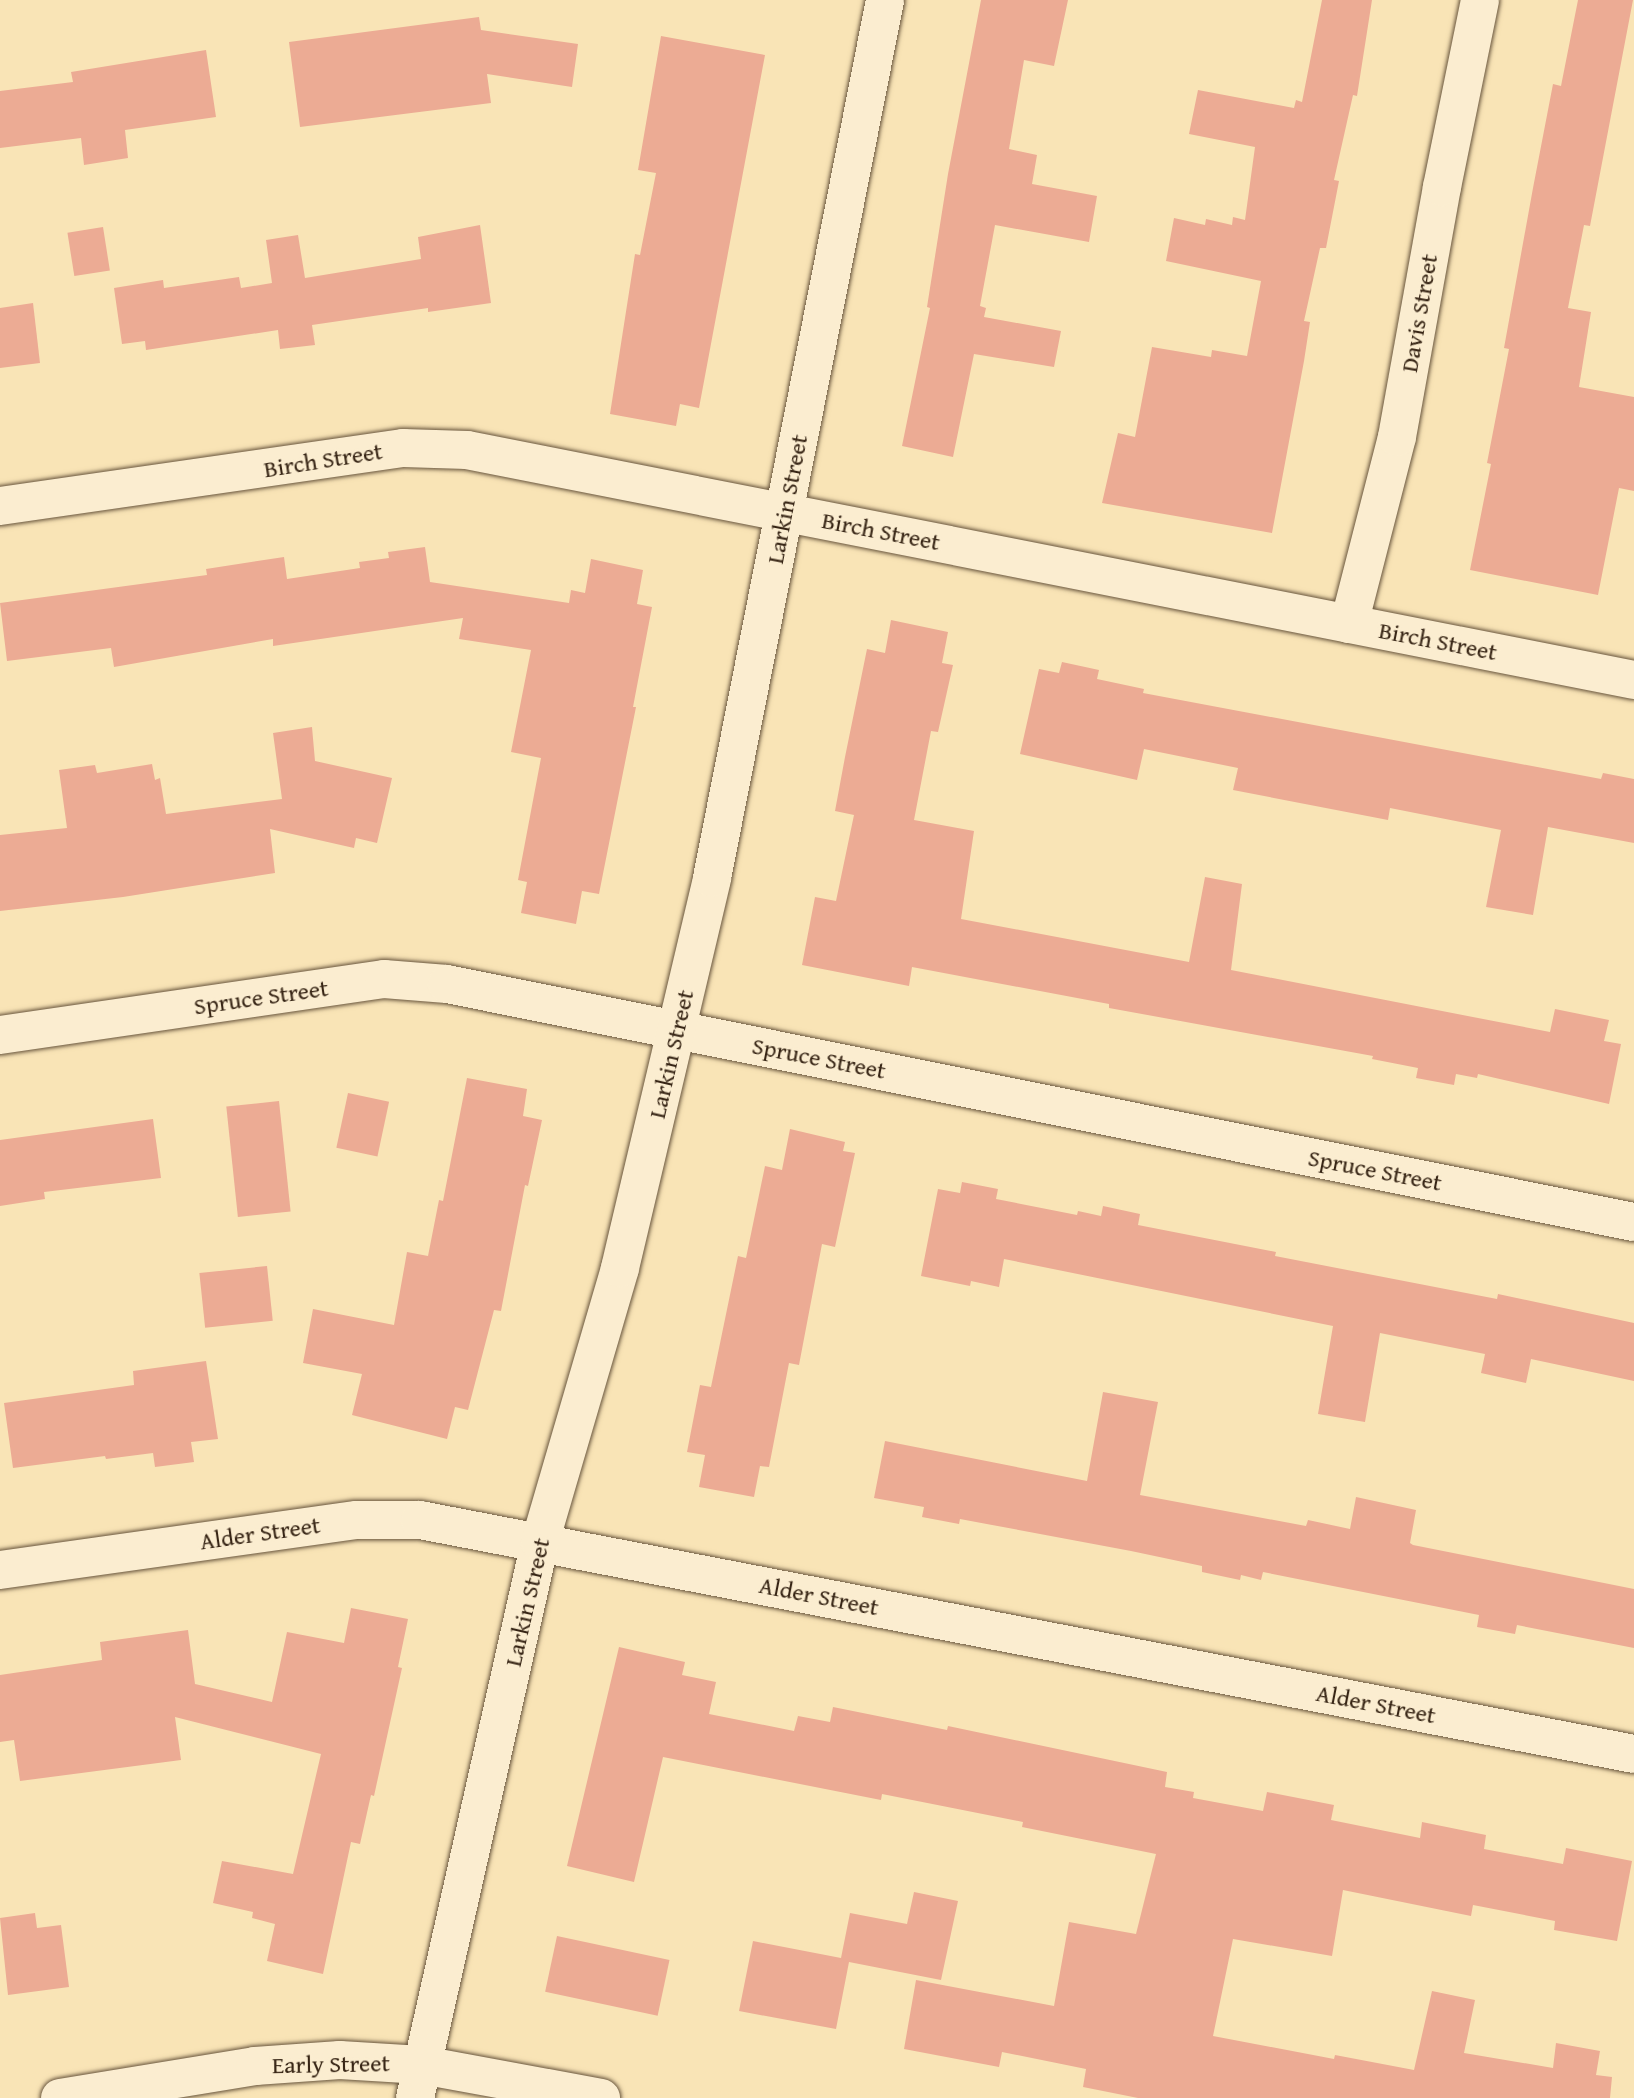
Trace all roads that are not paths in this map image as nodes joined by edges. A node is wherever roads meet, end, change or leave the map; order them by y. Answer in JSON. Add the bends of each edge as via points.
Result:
{"nodes":[{"id":1,"x":885,"y":0,"type":"edge"},
{"id":2,"x":1480,"y":0,"type":"edge"},
{"id":3,"x":0,"y":506,"type":"edge"},
{"id":4,"x":785,"y":513,"type":"junction"},
{"id":5,"x":1349,"y":624,"type":"junction"},
{"id":6,"x":1634,"y":680,"type":"edge"},
{"id":7,"x":677,"y":1030,"type":"junction"},
{"id":8,"x":0,"y":1035,"type":"edge"},
{"id":9,"x":1634,"y":1222,"type":"edge"},
{"id":10,"x":540,"y":1542,"type":"junction"},
{"id":11,"x":0,"y":1570,"type":"edge"},
{"id":12,"x":1634,"y":1754,"type":"edge"},
{"id":13,"x":419,"y":2081,"type":"edge"},
{"id":14,"x":60,"y":2098,"type":"edge"},
{"id":15,"x":601,"y":2098,"type":"edge"}],
"edges":[{"from":1,"to":4,"type":"street","name":"Larkin Street"},
{"from":2,"to":5,"type":"street","name":"Davis Street","via":[[1397,438]]},
{"from":3,"to":4,"type":"street","name":"Birch Street","via":[[403,448],[467,450]]},
{"from":4,"to":5,"type":"street","name":"Birch Street"},
{"from":4,"to":7,"type":"street","name":"Larkin Street"},
{"from":5,"to":6,"type":"street","name":"Birch Street"},
{"from":7,"to":8,"type":"street","name":"Spruce Street","via":[[447,984],[384,979]]},
{"from":7,"to":9,"type":"street","name":"Spruce Street"},
{"from":7,"to":10,"type":"street","name":"Larkin Street","via":[[620,1268]]},
{"from":10,"to":11,"type":"street","name":"Alder Street","via":[[420,1520],[357,1520]]},
{"from":10,"to":12,"type":"street","name":"Alder Street"},
{"from":10,"to":13,"type":"street","name":"Larkin Street"},
{"from":13,"to":14,"type":"street","name":"Early Street","via":[[340,2060],[255,2066]]},
{"from":13,"to":15,"type":"street","name":"Early Street"}]}
